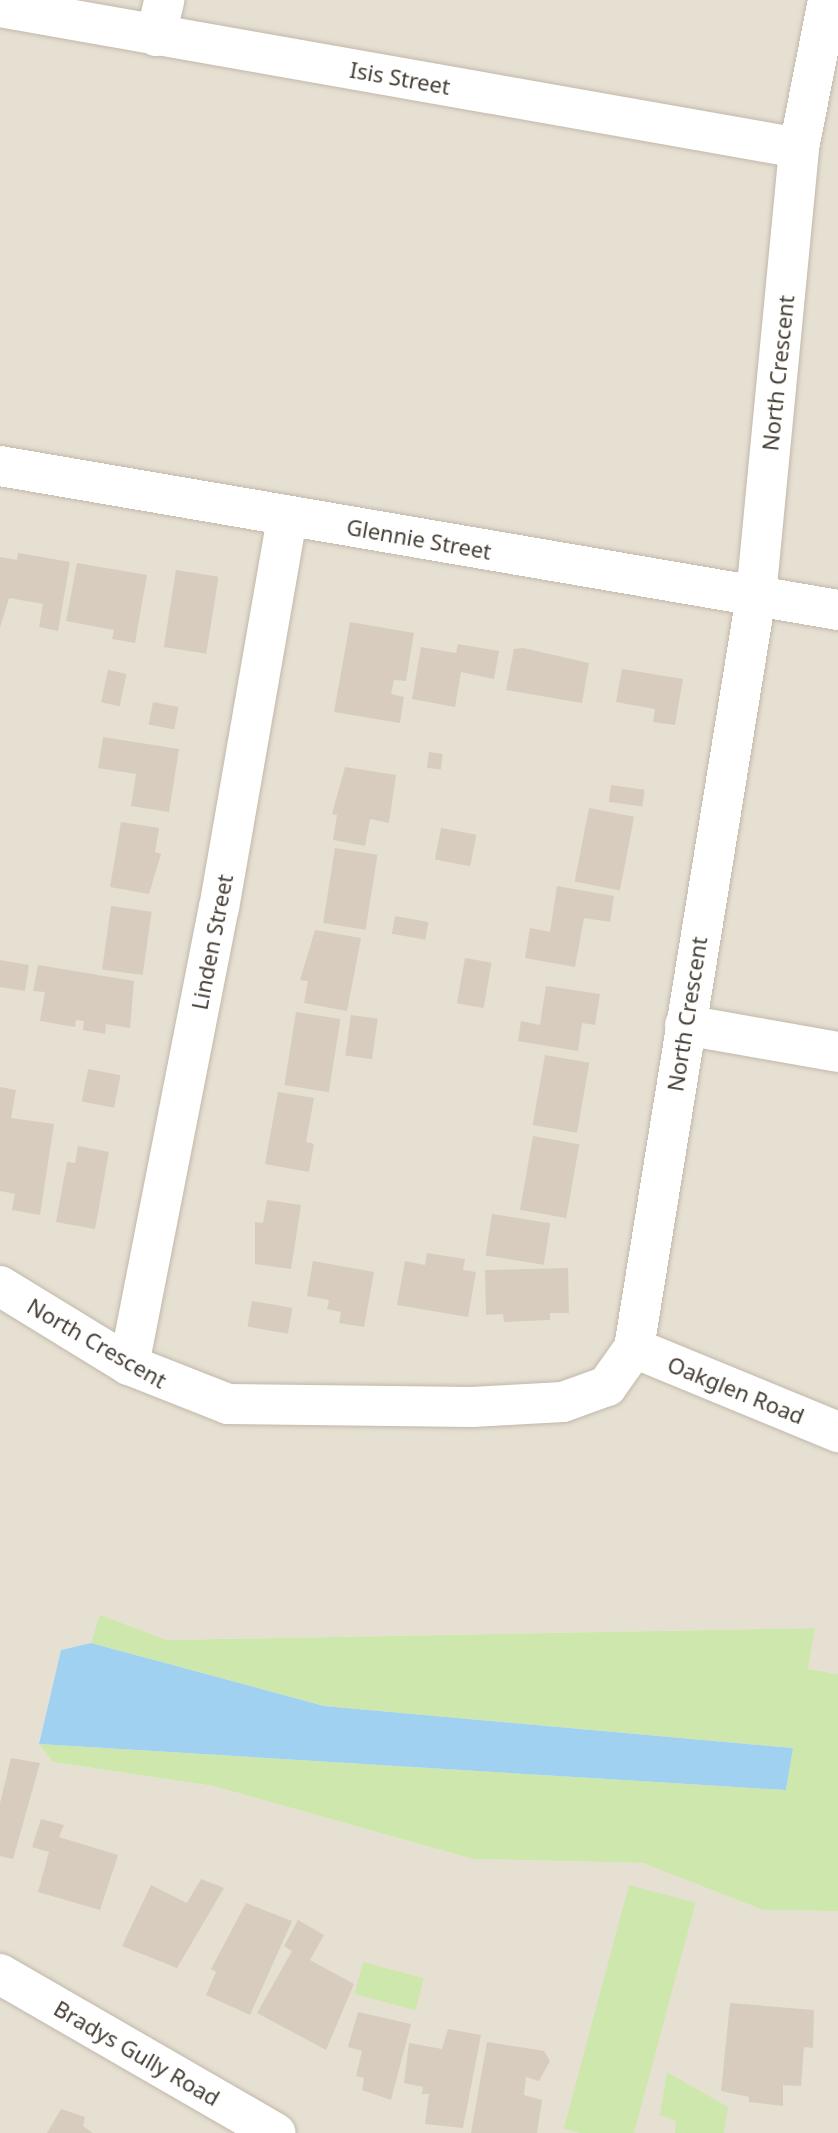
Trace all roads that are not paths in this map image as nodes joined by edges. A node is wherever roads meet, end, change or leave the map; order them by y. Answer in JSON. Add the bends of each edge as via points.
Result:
{"nodes":[{"id":1,"x":828,"y":0,"type":"edge"},
{"id":2,"x":0,"y":7,"type":"edge"},
{"id":3,"x":160,"y":18,"type":"edge"},
{"id":4,"x":799,"y":148,"type":"junction"},
{"id":5,"x":0,"y":466,"type":"edge"},
{"id":6,"x":287,"y":517,"type":"junction"},
{"id":7,"x":756,"y":596,"type":"junction"},
{"id":8,"x":838,"y":610,"type":"edge"},
{"id":9,"x":685,"y":1025,"type":"junction"},
{"id":10,"x":838,"y":1052,"type":"edge"},
{"id":11,"x":0,"y":1286,"type":"edge"},
{"id":12,"x":634,"y":1348,"type":"junction"},
{"id":13,"x":129,"y":1365,"type":"junction"},
{"id":14,"x":838,"y":1432,"type":"edge"},
{"id":15,"x":0,"y":1974,"type":"edge"},
{"id":16,"x":275,"y":2133,"type":"edge"}],
"edges":[{"from":1,"to":4,"type":"street","name":"North Crescent"},
{"from":2,"to":3,"type":"street","name":"Isis Street"},
{"from":3,"to":4,"type":"street","name":"Isis Street"},
{"from":4,"to":7,"type":"street","name":"North Crescent"},
{"from":5,"to":6,"type":"street","name":"Glennie Street"},
{"from":6,"to":7,"type":"street","name":"Glennie Street"},
{"from":6,"to":13,"type":"street","name":"Linden Street","via":[[219,908]]},
{"from":7,"to":8,"type":"street","name":"Glennie Street"},
{"from":7,"to":9,"type":"street","name":"North Crescent"},
{"from":9,"to":10,"type":"street"},
{"from":9,"to":12,"type":"street","name":"North Crescent"},
{"from":11,"to":13,"type":"street","name":"North Crescent"},
{"from":12,"to":13,"type":"street","name":"North Crescent","via":[[607,1386],[563,1402],[472,1407],[228,1404],[183,1391]]},
{"from":12,"to":14,"type":"street","name":"Oakglen Road"},
{"from":15,"to":16,"type":"street","name":"Bradys Gully Road"}]}
